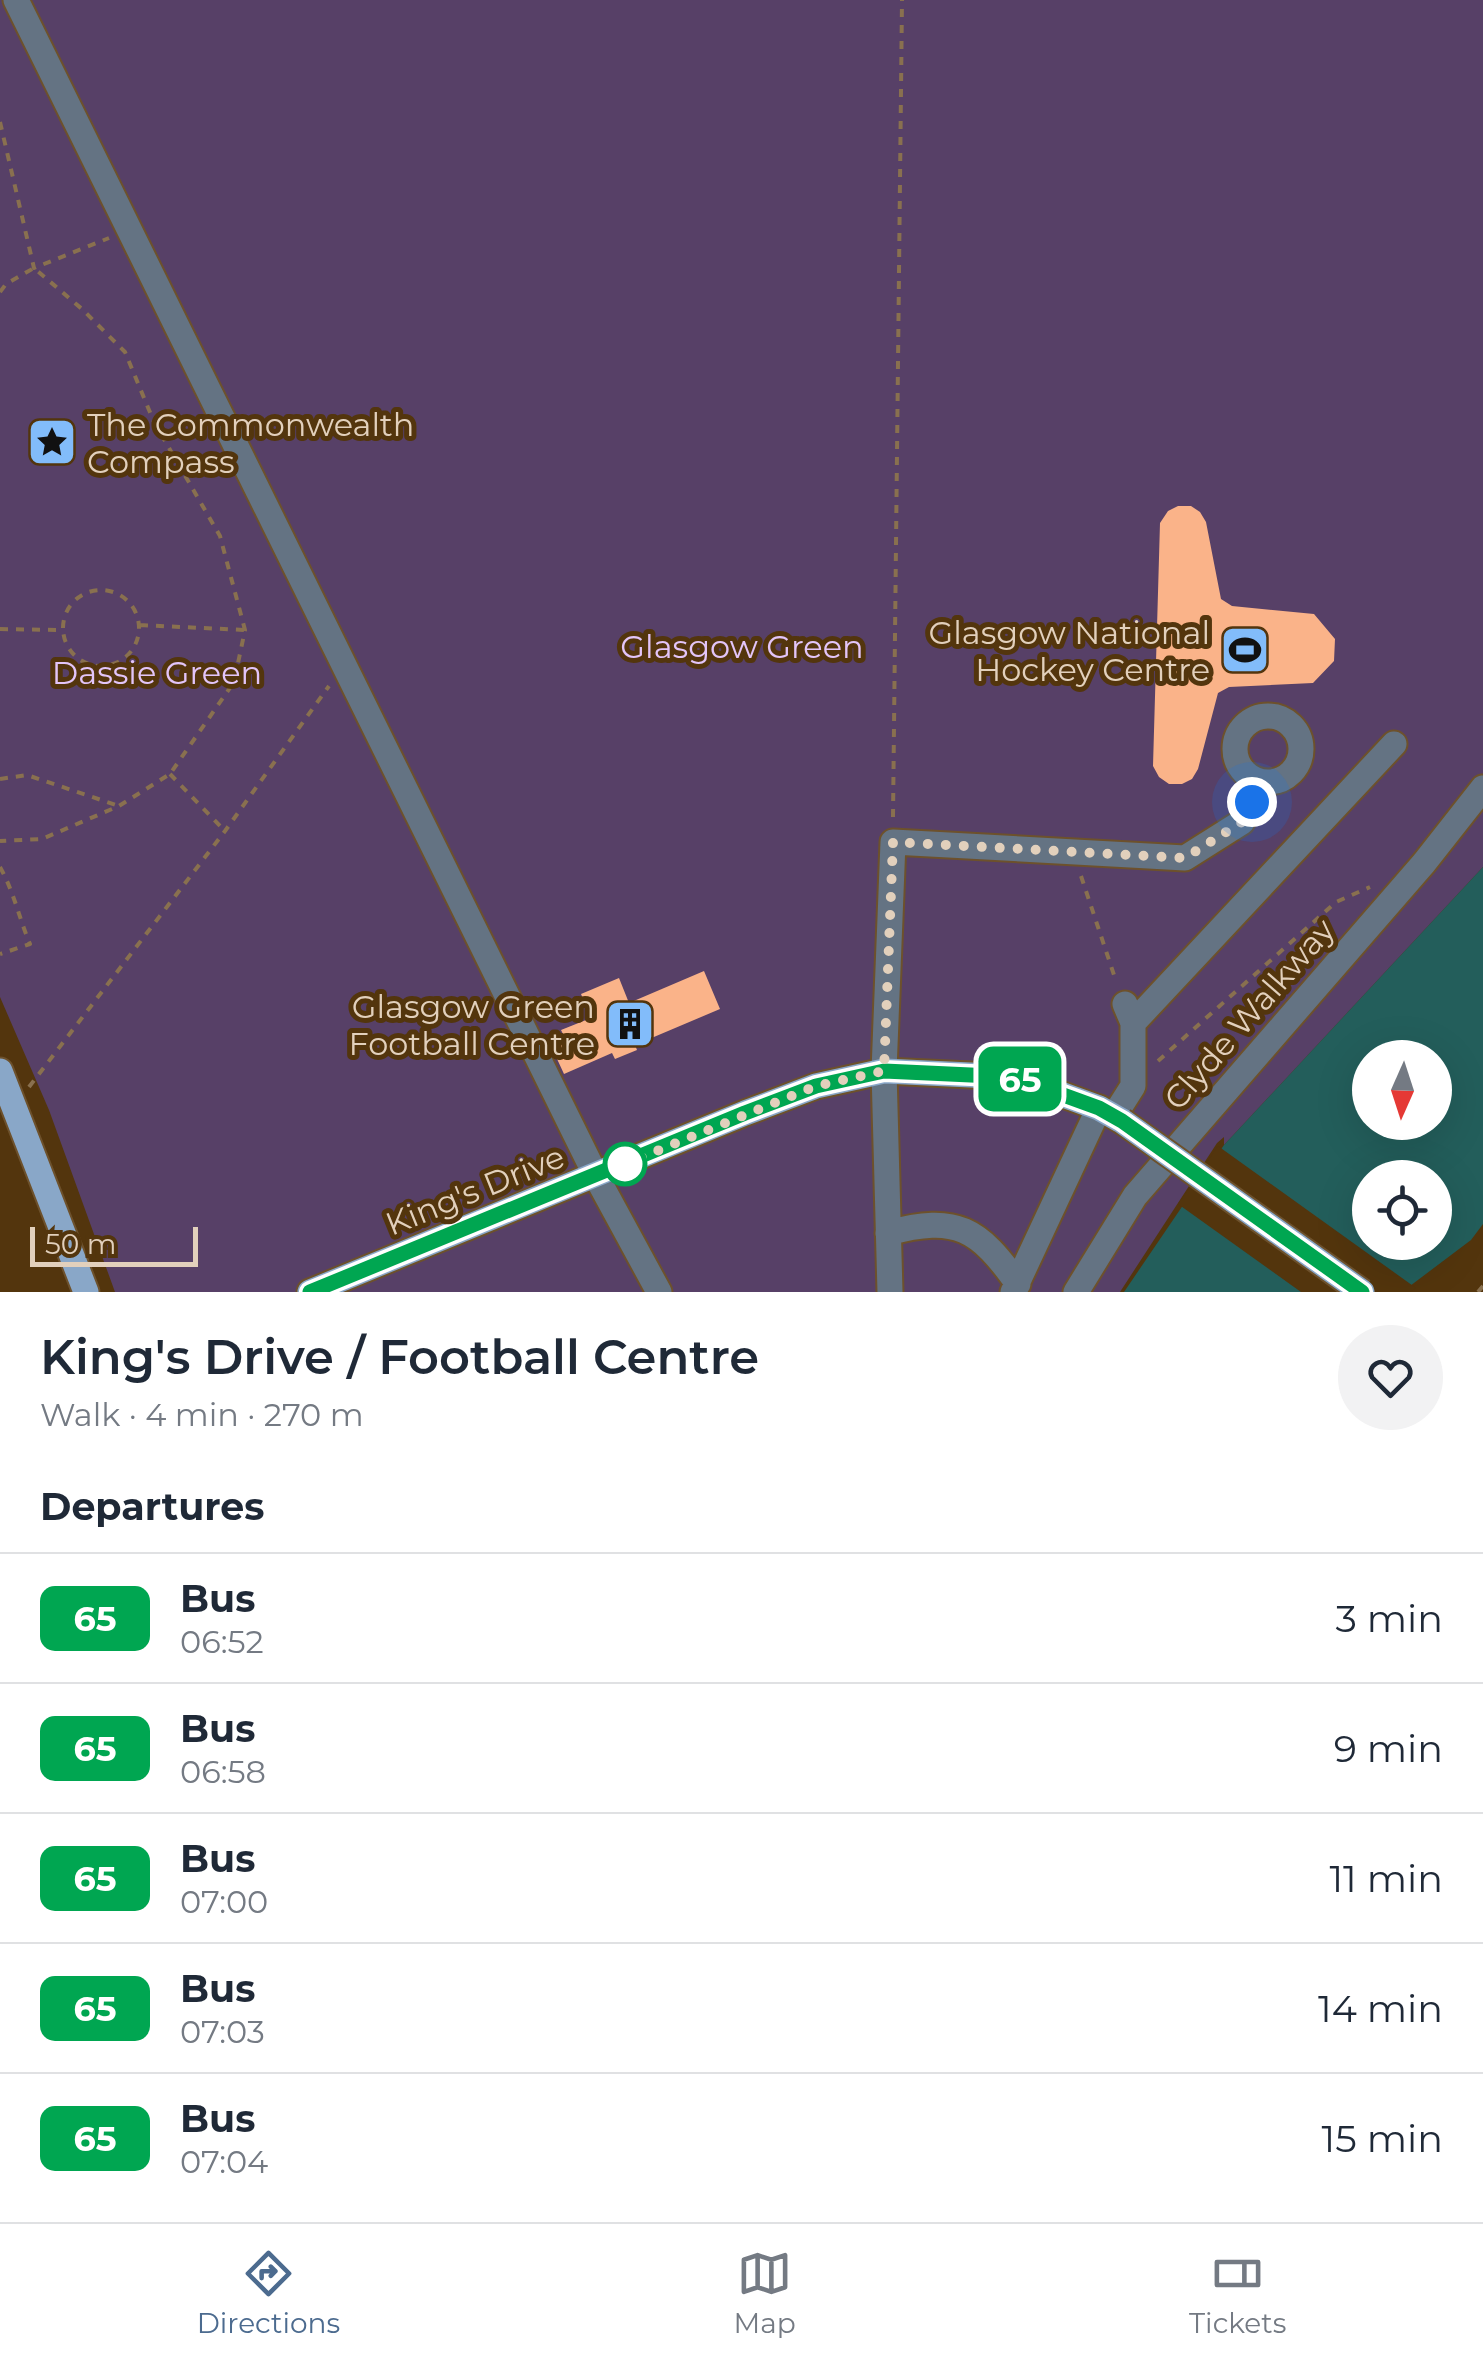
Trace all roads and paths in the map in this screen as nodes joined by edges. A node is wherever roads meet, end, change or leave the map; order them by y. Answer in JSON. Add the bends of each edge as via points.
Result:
{"nodes":[{"id":1,"x":16,"y":0,"type":"edge"},
{"id":2,"x":902,"y":0,"type":"edge"},
{"id":3,"x":0,"y":122,"type":"edge"},
{"id":4,"x":127,"y":231,"type":"junction"},
{"id":5,"x":34,"y":268,"type":"junction"},
{"id":6,"x":0,"y":292,"type":"edge"},
{"id":7,"x":139,"y":625,"type":"junction"},
{"id":8,"x":0,"y":628,"type":"edge"},
{"id":9,"x":63,"y":630,"type":"junction"},
{"id":10,"x":245,"y":630,"type":"junction"},
{"id":11,"x":343,"y":666,"type":"junction"},
{"id":12,"x":1394,"y":744,"type":"dead end"},
{"id":13,"x":170,"y":774,"type":"junction"},
{"id":14,"x":0,"y":779,"type":"edge"},
{"id":15,"x":1261,"y":782,"type":"dead end"},
{"id":16,"x":1483,"y":788,"type":"edge"},
{"id":17,"x":119,"y":806,"type":"junction"},
{"id":18,"x":225,"y":831,"type":"junction"},
{"id":19,"x":0,"y":842,"type":"edge"},
{"id":20,"x":893,"y":842,"type":"junction"},
{"id":21,"x":1074,"y":852,"type":"junction"},
{"id":22,"x":0,"y":867,"type":"edge"},
{"id":23,"x":1372,"y":886,"type":"dead end"},
{"id":24,"x":0,"y":954,"type":"edge"},
{"id":25,"x":1129,"y":1014,"type":"junction"},
{"id":26,"x":0,"y":1071,"type":"edge"},
{"id":27,"x":884,"y":1071,"type":"junction"},
{"id":28,"x":1133,"y":1086,"type":"junction"},
{"id":29,"x":14,"y":1106,"type":"junction"},
{"id":30,"x":1112,"y":1115,"type":"junction"},
{"id":31,"x":596,"y":1176,"type":"junction"},
{"id":32,"x":888,"y":1233,"type":"junction"},
{"id":33,"x":1483,"y":1286,"type":"edge"},
{"id":34,"x":1016,"y":1288,"type":"edge"},
{"id":35,"x":86,"y":1292,"type":"edge"},
{"id":36,"x":310,"y":1292,"type":"edge"},
{"id":37,"x":659,"y":1292,"type":"edge"},
{"id":38,"x":890,"y":1292,"type":"edge"},
{"id":39,"x":1076,"y":1292,"type":"edge"},
{"id":40,"x":1362,"y":1292,"type":"edge"},
{"id":41,"x":1478,"y":1292,"type":"edge"}],
"edges":[{"from":1,"to":4,"type":"street"},
{"from":2,"to":20,"type":"path"},
{"from":3,"to":5,"type":"path"},
{"from":4,"to":5,"type":"path"},
{"from":4,"to":11,"type":"street"},
{"from":5,"to":6,"type":"path"},
{"from":5,"to":10,"type":"path","via":[[125,352],[154,422],[220,536]]},
{"from":7,"to":9,"type":"path","via":[[128,599],[98,589],[67,610]]},
{"from":7,"to":9,"type":"path","via":[[128,656],[104,666],[74,655]]},
{"from":7,"to":10,"type":"path"},
{"from":8,"to":9,"type":"path"},
{"from":10,"to":13,"type":"path","via":[[234,682]]},
{"from":11,"to":18,"type":"path"},
{"from":11,"to":31,"type":"street"},
{"from":12,"to":25,"type":"street"},
{"from":13,"to":17,"type":"path"},
{"from":13,"to":18,"type":"path"},
{"from":14,"to":17,"type":"path","via":[[28,775]]},
{"from":15,"to":21,"type":"street","via":[[1242,822],[1185,858]]},
{"from":16,"to":39,"type":"street","name":"Clyde Walkway","via":[[1135,1196]]},
{"from":17,"to":19,"type":"path","via":[[42,839]]},
{"from":18,"to":29,"type":"path"},
{"from":20,"to":21,"type":"street"},
{"from":20,"to":27,"type":"street"},
{"from":21,"to":25,"type":"path"},
{"from":22,"to":24,"type":"path","via":[[30,944]]},
{"from":23,"to":28,"type":"path","via":[[1336,902]]},
{"from":25,"to":28,"type":"street"},
{"from":26,"to":29,"type":"main road"},
{"from":27,"to":30,"type":"main road","name":"King's Drive","via":[[1014,1077]]},
{"from":27,"to":31,"type":"main road","name":"King's Drive","via":[[816,1086]]},
{"from":27,"to":32,"type":"street"},
{"from":28,"to":30,"type":"street"},
{"from":29,"to":35,"type":"main road"},
{"from":30,"to":34,"type":"street"},
{"from":30,"to":40,"type":"main road","name":"King's Drive","bridge":true},
{"from":31,"to":36,"type":"main road","name":"King's Drive"},
{"from":31,"to":37,"type":"street"},
{"from":32,"to":34,"type":"street","via":[[916,1225],[962,1227],[992,1247]]},
{"from":32,"to":38,"type":"street"},
{"from":33,"to":41,"type":"path"}]}
